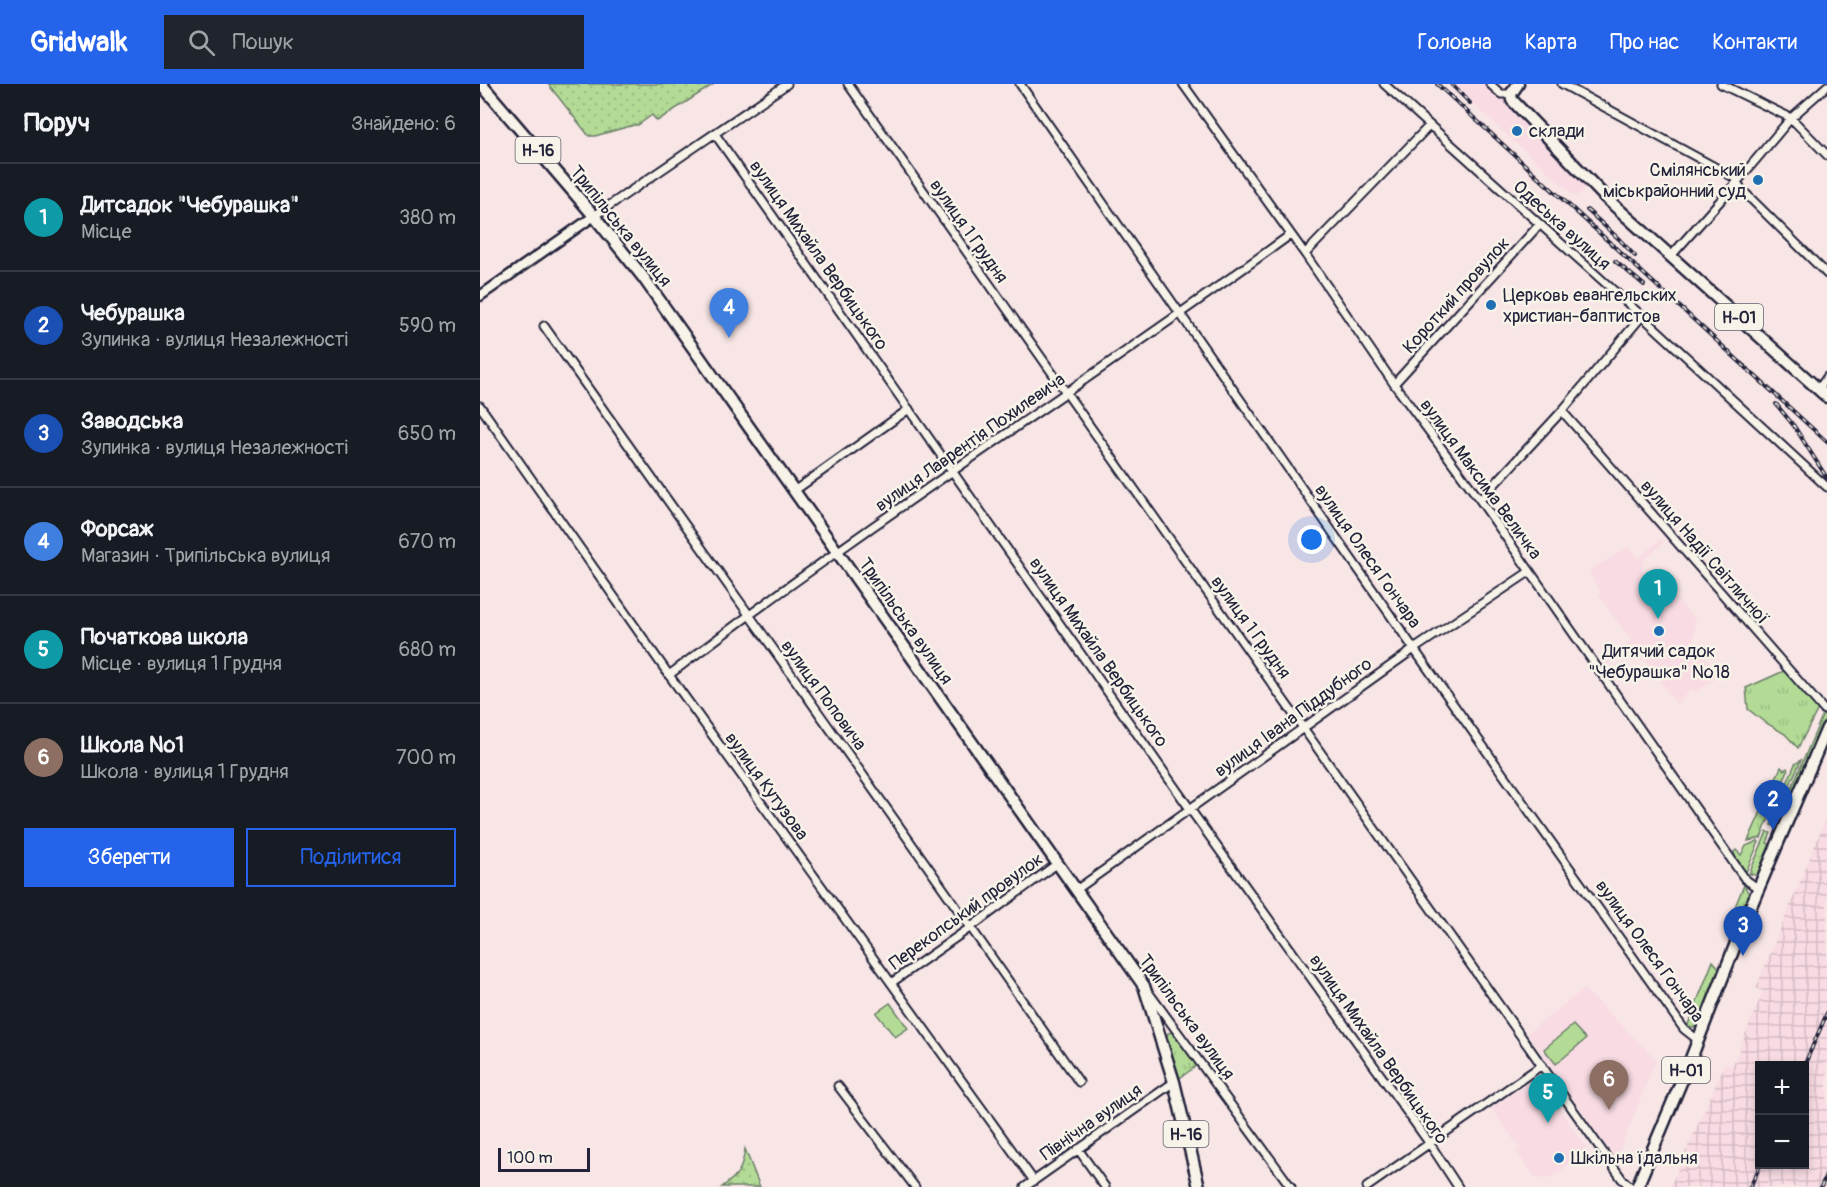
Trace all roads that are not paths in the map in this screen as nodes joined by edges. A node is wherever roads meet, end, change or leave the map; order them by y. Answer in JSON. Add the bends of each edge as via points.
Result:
{"nodes":[{"id":1,"x":481,"y":84,"type":"edge"},
{"id":2,"x":787,"y":84,"type":"edge"},
{"id":3,"x":848,"y":84,"type":"edge"},
{"id":4,"x":1020,"y":84,"type":"edge"},
{"id":5,"x":1183,"y":84,"type":"edge"},
{"id":6,"x":1384,"y":84,"type":"edge"},
{"id":7,"x":1490,"y":84,"type":"edge"},
{"id":8,"x":1518,"y":84,"type":"edge"},
{"id":9,"x":1562,"y":84,"type":"edge"},
{"id":10,"x":1721,"y":84,"type":"edge"},
{"id":11,"x":1827,"y":86,"type":"edge"},
{"id":12,"x":1511,"y":94,"type":"junction"},
{"id":13,"x":1791,"y":118,"type":"junction"},
{"id":14,"x":1429,"y":126,"type":"junction"},
{"id":15,"x":715,"y":134,"type":"junction"},
{"id":16,"x":1827,"y":155,"type":"edge"},
{"id":17,"x":1737,"y":182,"type":"junction"},
{"id":18,"x":594,"y":216,"type":"junction"},
{"id":19,"x":1539,"y":225,"type":"junction"},
{"id":20,"x":1290,"y":235,"type":"junction"},
{"id":21,"x":1305,"y":254,"type":"junction"},
{"id":22,"x":1671,"y":256,"type":"junction"},
{"id":23,"x":1827,"y":274,"type":"edge"},
{"id":24,"x":480,"y":296,"type":"edge"},
{"id":25,"x":1181,"y":314,"type":"junction"},
{"id":26,"x":1642,"y":316,"type":"junction"},
{"id":27,"x":544,"y":326,"type":"dead end"},
{"id":28,"x":1827,"y":377,"type":"edge"},
{"id":29,"x":1394,"y":384,"type":"junction"},
{"id":30,"x":1823,"y":393,"type":"edge"},
{"id":31,"x":1066,"y":394,"type":"junction"},
{"id":32,"x":480,"y":406,"type":"edge"},
{"id":33,"x":909,"y":409,"type":"junction"},
{"id":34,"x":1562,"y":411,"type":"junction"},
{"id":35,"x":954,"y":472,"type":"junction"},
{"id":36,"x":1827,"y":487,"type":"edge"},
{"id":37,"x":794,"y":491,"type":"junction"},
{"id":38,"x":1480,"y":500,"type":"junction"},
{"id":39,"x":837,"y":552,"type":"junction"},
{"id":40,"x":1529,"y":572,"type":"junction"},
{"id":41,"x":748,"y":615,"type":"junction"},
{"id":42,"x":1414,"y":649,"type":"junction"},
{"id":43,"x":669,"y":675,"type":"junction"},
{"id":44,"x":1827,"y":711,"type":"edge"},
{"id":45,"x":1304,"y":728,"type":"junction"},
{"id":46,"x":1827,"y":728,"type":"edge"},
{"id":47,"x":1190,"y":809,"type":"junction"},
{"id":48,"x":1058,"y":864,"type":"junction"},
{"id":49,"x":1759,"y":889,"type":"junction"},
{"id":50,"x":1076,"y":890,"type":"junction"},
{"id":51,"x":971,"y":927,"type":"junction"},
{"id":52,"x":891,"y":983,"type":"junction"},
{"id":53,"x":1144,"y":986,"type":"junction"},
{"id":54,"x":1698,"y":1040,"type":"junction"},
{"id":55,"x":1542,"y":1065,"type":"junction"},
{"id":56,"x":1079,"y":1082,"type":"dead end"},
{"id":57,"x":1174,"y":1082,"type":"junction"},
{"id":58,"x":838,"y":1086,"type":"dead end"},
{"id":59,"x":1430,"y":1144,"type":"junction"},
{"id":60,"x":1078,"y":1149,"type":"junction"},
{"id":61,"x":1034,"y":1180,"type":"junction"},
{"id":62,"x":915,"y":1187,"type":"edge"},
{"id":63,"x":1025,"y":1187,"type":"edge"},
{"id":64,"x":1105,"y":1187,"type":"edge"},
{"id":65,"x":1199,"y":1187,"type":"edge"},
{"id":66,"x":1291,"y":1187,"type":"edge"},
{"id":67,"x":1367,"y":1187,"type":"edge"},
{"id":68,"x":1458,"y":1187,"type":"edge"},
{"id":69,"x":1631,"y":1187,"type":"edge"},
{"id":70,"x":1637,"y":1187,"type":"edge"}],
"edges":[{"from":1,"to":18,"type":"main road","name":"Трипільська вулиця","number":"Н-16"},
{"from":2,"to":15,"type":"street"},
{"from":3,"to":31,"type":"street","name":"вулиця 1 Грудня"},
{"from":4,"to":25,"type":"street","name":"вулиця Олеся Гончара"},
{"from":5,"to":20,"type":"street","name":"вулиця Максима Величка"},
{"from":6,"to":14,"type":"street","name":"Одеська вулиця"},
{"from":7,"to":12,"type":"street","via":[[1501,94]]},
{"from":8,"to":12,"type":"main road"},
{"from":9,"to":17,"type":"street"},
{"from":10,"to":13,"type":"street"},
{"from":11,"to":13,"type":"street"},
{"from":12,"to":22,"type":"main road","number":"Н-01","via":[[1512,100],[1606,198]]},
{"from":13,"to":16,"type":"street"},
{"from":13,"to":17,"type":"street"},
{"from":14,"to":19,"type":"street","name":"Одеська вулиця"},
{"from":14,"to":21,"type":"street"},
{"from":15,"to":18,"type":"street"},
{"from":15,"to":33,"type":"street","name":"вулиця Михайла Вербицького"},
{"from":17,"to":22,"type":"street"},
{"from":17,"to":23,"type":"street"},
{"from":18,"to":24,"type":"street"},
{"from":18,"to":37,"type":"main road","name":"Трипільська вулиця","via":[[643,277]]},
{"from":19,"to":26,"type":"street","name":"Одеська вулиця"},
{"from":19,"to":29,"type":"street","name":"Короткий провулок"},
{"from":20,"to":21,"type":"street","name":"вулиця Максима Величка"},
{"from":20,"to":25,"type":"street","name":"вулиця Лаврентія Похилевича"},
{"from":21,"to":29,"type":"street","name":"вулиця Максима Величка"},
{"from":22,"to":30,"type":"main road","number":"Н-01"},
{"from":25,"to":31,"type":"street","name":"вулиця Лаврентія Похилевича"},
{"from":25,"to":42,"type":"street","name":"вулиця Олеся Гончара"},
{"from":26,"to":34,"type":"street"},
{"from":26,"to":36,"type":"street","name":"Одеська вулиця"},
{"from":27,"to":41,"type":"street","name":"вулиця Поповича"},
{"from":28,"to":30,"type":"street"},
{"from":29,"to":38,"type":"street","name":"вулиця Максима Величка"},
{"from":31,"to":35,"type":"street","name":"вулиця Лаврентія Похилевича"},
{"from":31,"to":45,"type":"street","name":"вулиця 1 Грудня"},
{"from":32,"to":43,"type":"street","name":"вулиця Кутузова"},
{"from":33,"to":35,"type":"street","name":"вулиця Михайла Вербицького"},
{"from":33,"to":37,"type":"street"},
{"from":34,"to":38,"type":"street"},
{"from":34,"to":44,"type":"street","name":"вулиця Надії Світличної"},
{"from":35,"to":39,"type":"street","name":"вулиця Лаврентія Похилевича"},
{"from":35,"to":47,"type":"street","name":"вулиця Михайла Вербицького"},
{"from":37,"to":39,"type":"main road","name":"Трипільська вулиця"},
{"from":38,"to":40,"type":"street","name":"вулиця Максима Величка"},
{"from":39,"to":41,"type":"street","name":"вулиця Лаврентія Похилевича"},
{"from":39,"to":48,"type":"main road","name":"Трипільська вулиця"},
{"from":40,"to":42,"type":"street","name":"вулиця Івана Піддубного"},
{"from":40,"to":49,"type":"street","name":"вулиця Максима Величка","via":[[1745,879]]},
{"from":41,"to":43,"type":"street","name":"вулиця Лаврентія Похилевича"},
{"from":41,"to":51,"type":"street","name":"вулиця Поповича"},
{"from":42,"to":45,"type":"street","name":"вулиця Івана Піддубного"},
{"from":42,"to":54,"type":"street","name":"вулиця Олеся Гончара","via":[[1684,1029]]},
{"from":43,"to":52,"type":"street","name":"вулиця Кутузова"},
{"from":45,"to":47,"type":"street","name":"вулиця Івана Піддубного"},
{"from":45,"to":55,"type":"street","name":"вулиця 1 Грудня"},
{"from":46,"to":49,"type":"main road","number":"Н-01"},
{"from":47,"to":50,"type":"street","name":"вулиця Івана Піддубного"},
{"from":47,"to":59,"type":"street","name":"вулиця Михайла Вербицького"},
{"from":48,"to":50,"type":"main road","name":"Трипільська вулиця"},
{"from":48,"to":51,"type":"street","name":"Перекопський провулок"},
{"from":49,"to":54,"type":"main road","number":"Н-01"},
{"from":50,"to":53,"type":"main road","name":"Трипільська вулиця"},
{"from":51,"to":52,"type":"street","name":"Перекопський провулок"},
{"from":51,"to":56,"type":"street","name":"вулиця Поповича"},
{"from":52,"to":61,"type":"street","name":"вулиця Кутузова"},
{"from":53,"to":57,"type":"main road"},
{"from":53,"to":66,"type":"street","name":"Трипільська вулиця"},
{"from":54,"to":70,"type":"main road","number":"Н-01"},
{"from":55,"to":59,"type":"street"},
{"from":55,"to":69,"type":"street","name":"вулиця 1 Грудня"},
{"from":57,"to":60,"type":"street","name":"Північна вулиця"},
{"from":57,"to":65,"type":"main road","number":"Н-16"},
{"from":58,"to":62,"type":"street"},
{"from":59,"to":67,"type":"street"},
{"from":59,"to":68,"type":"street","name":"вулиця Михайла Вербицького"},
{"from":60,"to":61,"type":"street","name":"Північна вулиця"},
{"from":60,"to":64,"type":"street"},
{"from":61,"to":63,"type":"street","name":"Північна вулиця"}]}
